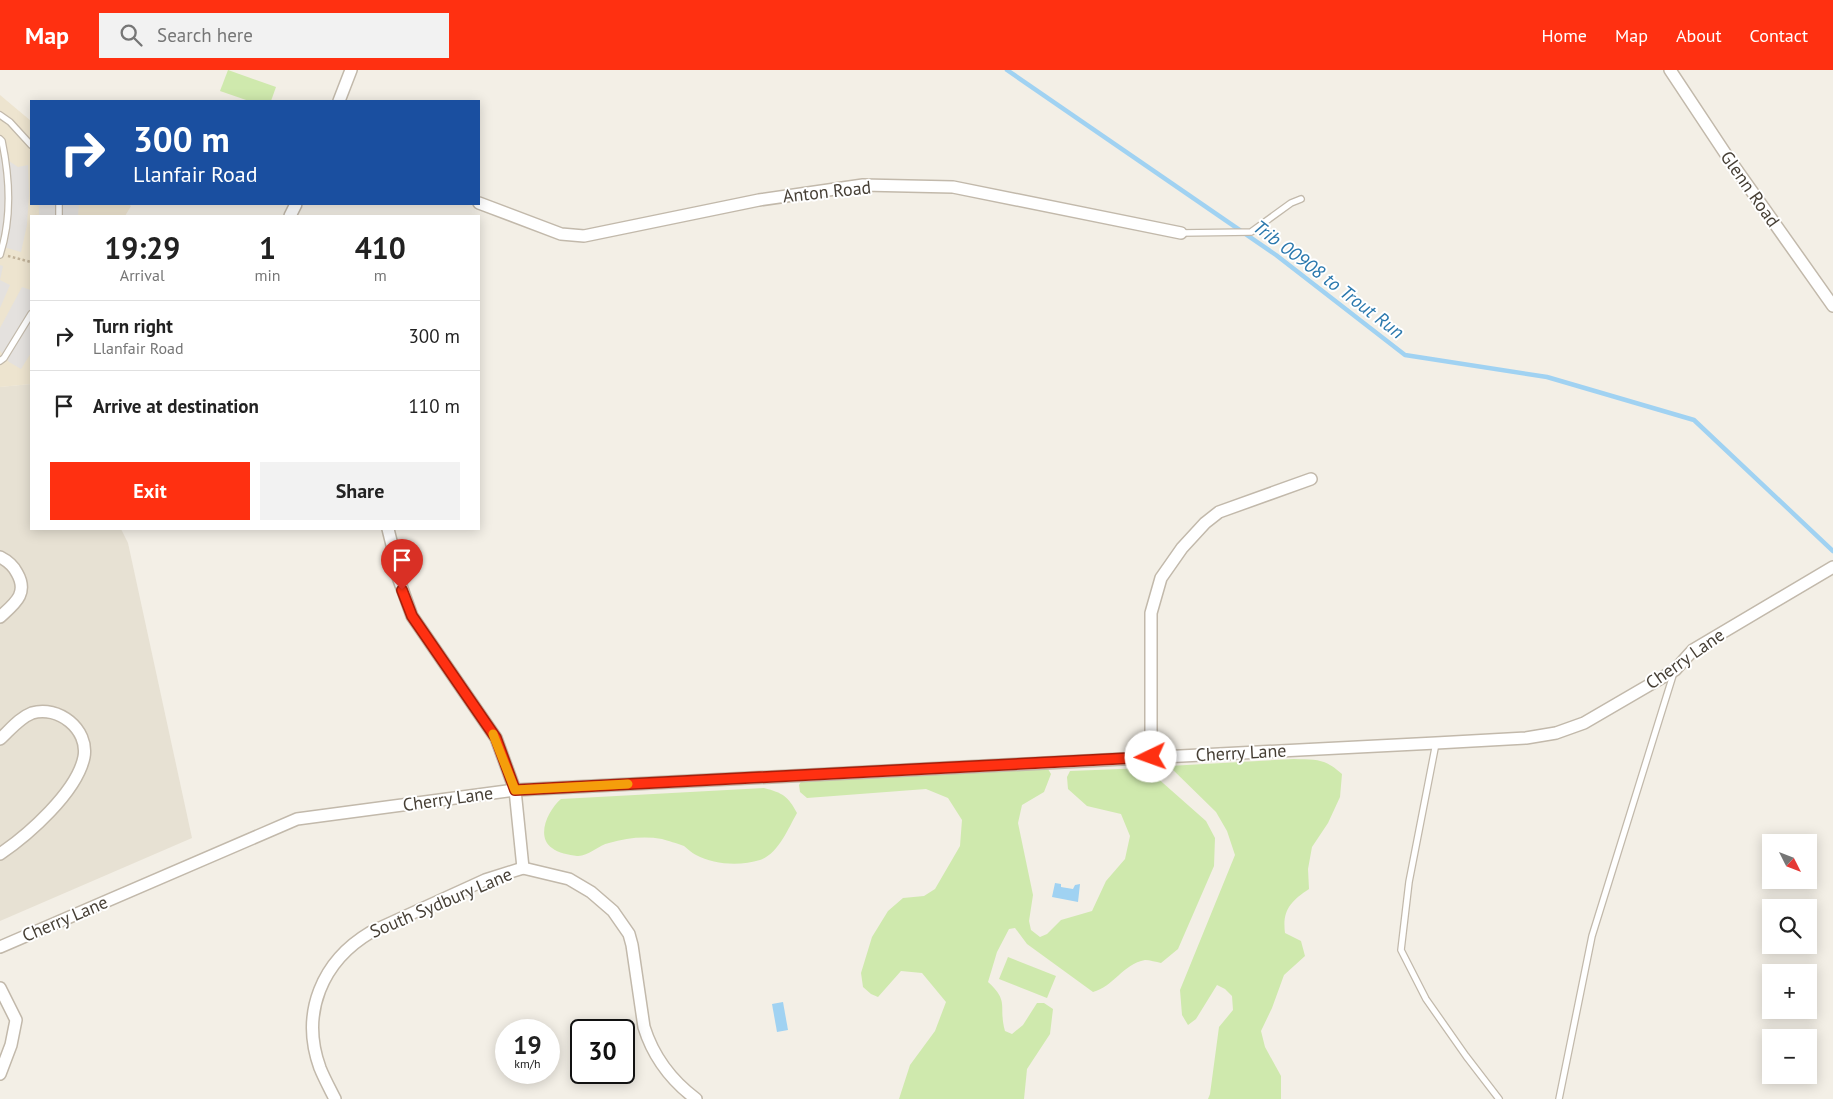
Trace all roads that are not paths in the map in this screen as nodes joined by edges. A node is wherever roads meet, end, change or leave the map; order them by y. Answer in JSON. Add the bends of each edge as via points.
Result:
{"nodes":[{"id":1,"x":351,"y":70,"type":"edge"},
{"id":2,"x":1670,"y":70,"type":"edge"},
{"id":3,"x":339,"y":100,"type":"edge"},
{"id":4,"x":0,"y":116,"type":"edge"},
{"id":5,"x":0,"y":139,"type":"edge"},
{"id":6,"x":30,"y":144,"type":"edge"},
{"id":7,"x":1301,"y":199,"type":"dead end"},
{"id":8,"x":480,"y":203,"type":"edge"},
{"id":9,"x":1181,"y":233,"type":"joint"},
{"id":10,"x":0,"y":254,"type":"edge"},
{"id":11,"x":1833,"y":306,"type":"edge"},
{"id":12,"x":30,"y":316,"type":"edge"},
{"id":13,"x":0,"y":361,"type":"edge"},
{"id":14,"x":1311,"y":479,"type":"dead end"},
{"id":15,"x":388,"y":530,"type":"edge"},
{"id":16,"x":0,"y":557,"type":"edge"},
{"id":17,"x":1833,"y":567,"type":"edge"},
{"id":18,"x":0,"y":618,"type":"edge"},
{"id":19,"x":1675,"y":670,"type":"junction"},
{"id":20,"x":0,"y":740,"type":"edge"},
{"id":21,"x":1436,"y":743,"type":"junction"},
{"id":22,"x":1151,"y":757,"type":"junction"},
{"id":23,"x":515,"y":790,"type":"junction"},
{"id":24,"x":0,"y":854,"type":"edge"},
{"id":25,"x":523,"y":868,"type":"junction"},
{"id":26,"x":0,"y":947,"type":"edge"},
{"id":27,"x":0,"y":988,"type":"edge"},
{"id":28,"x":0,"y":1074,"type":"edge"},
{"id":29,"x":335,"y":1099,"type":"edge"},
{"id":30,"x":696,"y":1099,"type":"edge"},
{"id":31,"x":1499,"y":1099,"type":"edge"},
{"id":32,"x":1559,"y":1099,"type":"edge"}],
"edges":[{"from":1,"to":3,"type":"street"},
{"from":2,"to":11,"type":"street","name":"Glenn Road"},
{"from":4,"to":6,"type":"lane"},
{"from":5,"to":10,"type":"lane","via":[[7,164],[9,191],[8,220]]},
{"from":7,"to":9,"type":"lane","via":[[1291,202],[1251,232]]},
{"from":8,"to":9,"type":"street","name":"Anton Road","via":[[561,234],[584,236],[759,200],[863,185],[953,187]]},
{"from":12,"to":13,"type":"lane"},
{"from":14,"to":22,"type":"street","via":[[1219,512],[1182,548],[1161,578],[1151,613]]},
{"from":15,"to":23,"type":"street","via":[[398,577],[412,616],[496,738]]},
{"from":16,"to":18,"type":"street","via":[[14,568],[22,585],[16,602]]},
{"from":17,"to":19,"type":"street","name":"Cherry Lane","via":[[1693,650]]},
{"from":19,"to":21,"type":"street","name":"Cherry Lane","via":[[1584,723],[1556,734]]},
{"from":19,"to":32,"type":"lane","via":[[1592,936]]},
{"from":20,"to":24,"type":"street","via":[[22,718],[50,712],[60,714],[78,731],[84,756],[78,774],[56,804],[33,828]]},
{"from":21,"to":22,"type":"street","name":"Cherry Lane"},
{"from":21,"to":31,"type":"lane","via":[[1409,882],[1401,950],[1426,999]]},
{"from":22,"to":23,"type":"street","name":"Cherry Lane"},
{"from":23,"to":25,"type":"street"},
{"from":23,"to":26,"type":"street","name":"Cherry Lane","via":[[297,819]]},
{"from":25,"to":29,"type":"street","name":"South Sydbury Lane","via":[[485,880],[371,932],[335,962],[321,985],[312,1028],[320,1067]]},
{"from":25,"to":30,"type":"street","via":[[569,879],[613,911],[629,934],[648,1038],[674,1080]]},
{"from":27,"to":28,"type":"street","via":[[16,1020]]}]}
